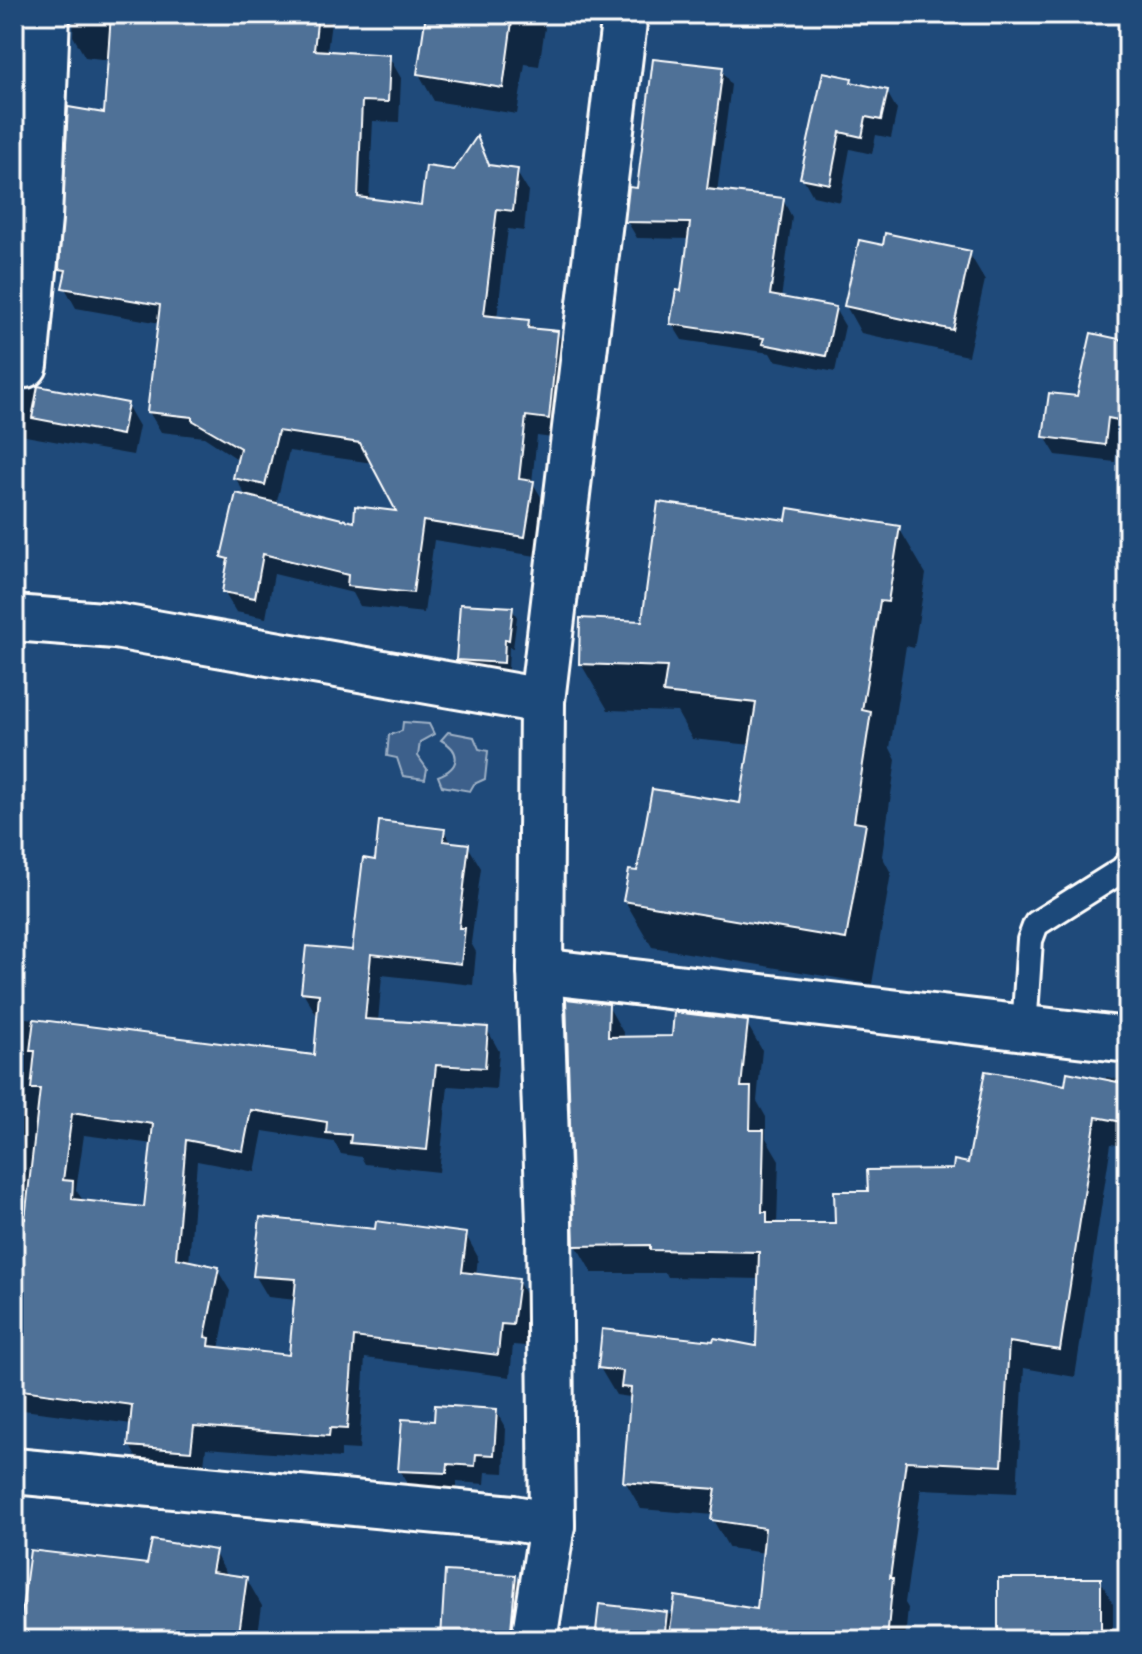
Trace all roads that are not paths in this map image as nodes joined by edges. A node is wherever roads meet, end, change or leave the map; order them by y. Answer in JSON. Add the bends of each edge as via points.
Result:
{"nodes":[{"id":1,"x":47,"y":14,"type":"edge"},
{"id":2,"x":625,"y":14,"type":"edge"},
{"id":3,"x":25,"y":365,"type":"dead end"},
{"id":4,"x":14,"y":618,"type":"edge"},
{"id":5,"x":542,"y":701,"type":"junction"},
{"id":6,"x":1128,"y":863,"type":"edge"},
{"id":7,"x":540,"y":971,"type":"junction"},
{"id":8,"x":1024,"y":1029,"type":"junction"},
{"id":9,"x":1128,"y":1040,"type":"edge"},
{"id":10,"x":14,"y":1471,"type":"edge"},
{"id":11,"x":552,"y":1525,"type":"junction"},
{"id":12,"x":534,"y":1640,"type":"edge"}],
"edges":[{"from":1,"to":3,"type":"street","via":[[39,219]]},
{"from":2,"to":5,"type":"street"},
{"from":4,"to":5,"type":"street","via":[[115,626]]},
{"from":5,"to":7,"type":"street"},
{"from":6,"to":8,"type":"lane","via":[[1036,924],[1030,940]]},
{"from":7,"to":8,"type":"street"},
{"from":7,"to":11,"type":"street"},
{"from":8,"to":9,"type":"street"},
{"from":10,"to":11,"type":"street"},
{"from":11,"to":12,"type":"street"}]}
